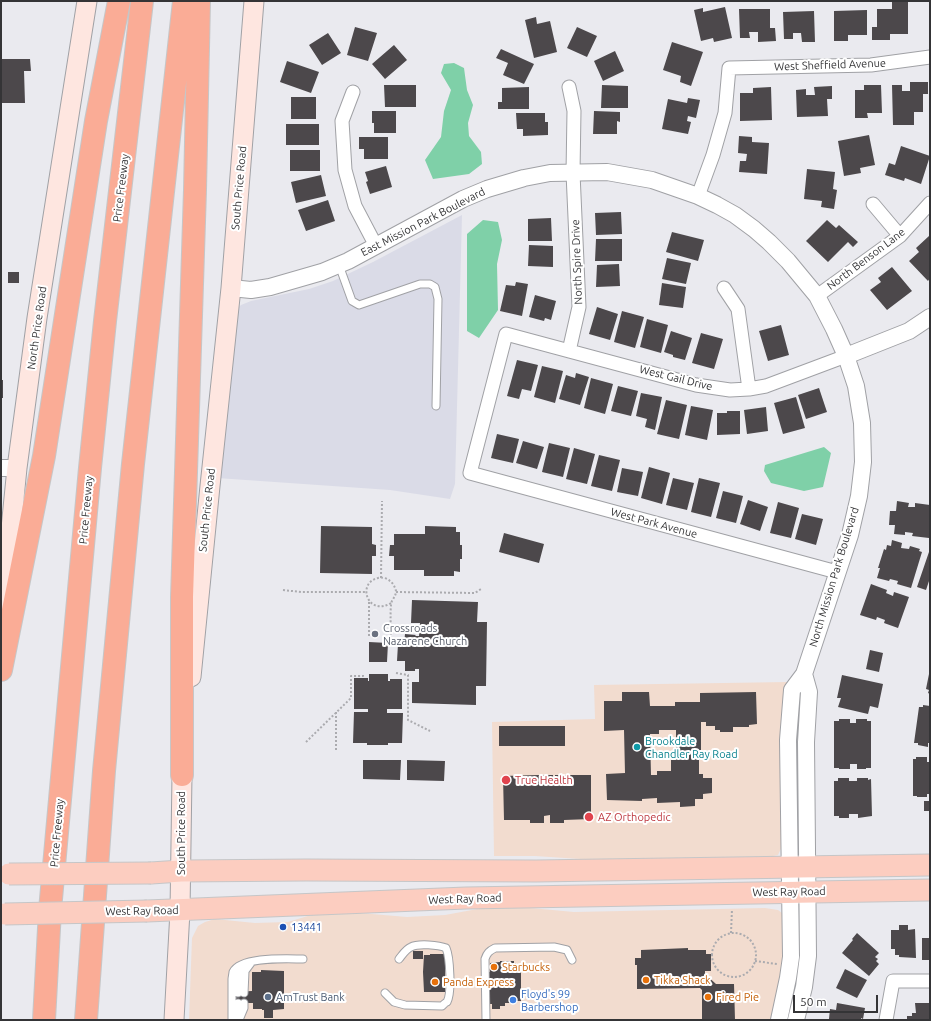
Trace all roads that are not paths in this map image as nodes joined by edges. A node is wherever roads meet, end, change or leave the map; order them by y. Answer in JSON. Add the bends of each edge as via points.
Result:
{"nodes":[{"id":1,"x":87,"y":1,"type":"edge"},
{"id":2,"x":119,"y":1,"type":"edge"},
{"id":3,"x":142,"y":1,"type":"edge"},
{"id":4,"x":184,"y":1,"type":"edge"},
{"id":5,"x":199,"y":1,"type":"edge"},
{"id":6,"x":254,"y":1,"type":"edge"},
{"id":7,"x":930,"y":57,"type":"edge"},
{"id":8,"x":569,"y":87,"type":"dead end"},
{"id":9,"x":353,"y":92,"type":"dead end"},
{"id":10,"x":574,"y":172,"type":"junction"},
{"id":11,"x":698,"y":196,"type":"junction"},
{"id":12,"x":930,"y":203,"type":"edge"},
{"id":13,"x":873,"y":204,"type":"dead end"},
{"id":14,"x":900,"y":236,"type":"junction"},
{"id":15,"x":376,"y":246,"type":"junction"},
{"id":16,"x":338,"y":265,"type":"junction"},
{"id":17,"x":231,"y":288,"type":"junction"},
{"id":18,"x":724,"y":288,"type":"dead end"},
{"id":19,"x":817,"y":296,"type":"junction"},
{"id":20,"x":930,"y":317,"type":"edge"},
{"id":21,"x":569,"y":351,"type":"junction"},
{"id":22,"x":846,"y":356,"type":"junction"},
{"id":23,"x":748,"y":389,"type":"junction"},
{"id":24,"x":436,"y":406,"type":"dead end"},
{"id":25,"x":9,"y":468,"type":"edge"},
{"id":26,"x":470,"y":473,"type":"joint"},
{"id":27,"x":837,"y":572,"type":"junction"},
{"id":28,"x":1,"y":658,"type":"edge"},
{"id":29,"x":1,"y":670,"type":"edge"},
{"id":30,"x":182,"y":774,"type":"junction"},
{"id":31,"x":930,"y":865,"type":"edge"},
{"id":32,"x":798,"y":867,"type":"junction"},
{"id":33,"x":573,"y":870,"type":"junction"},
{"id":34,"x":181,"y":871,"type":"junction"},
{"id":35,"x":5,"y":874,"type":"edge"},
{"id":36,"x":930,"y":890,"type":"edge"},
{"id":37,"x":799,"y":892,"type":"junction"},
{"id":38,"x":466,"y":898,"type":"junction"},
{"id":39,"x":180,"y":911,"type":"junction"},
{"id":40,"x":3,"y":914,"type":"edge"},
{"id":41,"x":303,"y":959,"type":"dead end"},
{"id":42,"x":399,"y":959,"type":"dead end"},
{"id":43,"x":572,"y":960,"type":"dead end"},
{"id":44,"x":249,"y":963,"type":"junction"},
{"id":45,"x":930,"y":981,"type":"edge"},
{"id":46,"x":241,"y":993,"type":"dead end"},
{"id":47,"x":385,"y":993,"type":"dead end"},
{"id":48,"x":241,"y":1003,"type":"dead end"},
{"id":49,"x":44,"y":1020,"type":"edge"},
{"id":50,"x":86,"y":1020,"type":"edge"},
{"id":51,"x":174,"y":1020,"type":"edge"},
{"id":52,"x":232,"y":1020,"type":"edge"},
{"id":53,"x":238,"y":1020,"type":"edge"},
{"id":54,"x":486,"y":1020,"type":"edge"},
{"id":55,"x":779,"y":1020,"type":"edge"},
{"id":56,"x":796,"y":1020,"type":"edge"},
{"id":57,"x":886,"y":1020,"type":"edge"}],
"edges":[{"from":1,"to":25,"type":"main road","name":"North Price Road","via":[[37,318]]},
{"from":2,"to":29,"type":"highway","via":[[96,121],[44,456]]},
{"from":3,"to":49,"type":"highway","name":"Price Freeway","via":[[89,476],[50,910]]},
{"from":4,"to":50,"type":"highway","via":[[132,464],[104,771]]},
{"from":5,"to":30,"type":"highway","via":[[182,597]]},
{"from":6,"to":17,"type":"main road","name":"South Price Road"},
{"from":7,"to":11,"type":"street","name":"West Sheffield Avenue","via":[[871,65],[729,68],[725,113]]},
{"from":8,"to":10,"type":"street","name":"North Spire Drive","via":[[574,111]]},
{"from":9,"to":15,"type":"street","via":[[342,122],[345,170],[354,206]]},
{"from":10,"to":11,"type":"street","name":"East Mission Park Boulevard","via":[[629,175]]},
{"from":10,"to":15,"type":"street","name":"East Mission Park Boulevard","via":[[524,178],[487,189],[463,199]]},
{"from":10,"to":21,"type":"street","name":"North Spire Drive","via":[[579,307]]},
{"from":11,"to":19,"type":"street","name":"East Mission Park Boulevard","via":[[754,229],[788,261]]},
{"from":12,"to":14,"type":"street","name":"North Benson Lane"},
{"from":13,"to":14,"type":"street"},
{"from":14,"to":19,"type":"street","name":"North Benson Lane"},
{"from":15,"to":16,"type":"street","name":"East Mission Park Boulevard"},
{"from":16,"to":17,"type":"street","name":"East Mission Park Boulevard","via":[[270,287],[250,290]]},
{"from":16,"to":24,"type":"lane","via":[[352,301],[359,305],[420,284],[435,287],[438,299]]},
{"from":17,"to":30,"type":"main road","name":"South Price Road"},
{"from":18,"to":23,"type":"street","via":[[738,309]]},
{"from":19,"to":22,"type":"street","name":"North Mission Park Boulevard","via":[[828,314]]},
{"from":20,"to":22,"type":"street","via":[[909,331]]},
{"from":21,"to":23,"type":"street","name":"West Gail Drive","via":[[696,385],[730,390]]},
{"from":21,"to":26,"type":"street","name":"West Gail Drive","via":[[506,334]]},
{"from":22,"to":23,"type":"street","name":"West Gail Drive","via":[[766,386]]},
{"from":22,"to":27,"type":"street","name":"North Mission Park Boulevard","via":[[856,386],[861,417],[863,462],[859,496],[850,535]]},
{"from":25,"to":28,"type":"main road","name":"North Price Road"},
{"from":26,"to":27,"type":"street","name":"West Park Avenue"},
{"from":27,"to":32,"type":"street","name":"North Mission Park Boulevard","via":[[804,674],[792,690],[788,775]]},
{"from":30,"to":34,"type":"main road","name":"South Price Road"},
{"from":31,"to":32,"type":"main road"},
{"from":32,"to":33,"type":"main road"},
{"from":32,"to":37,"type":"street","name":"North Mission Park Boulevard"},
{"from":33,"to":34,"type":"main road"},
{"from":33,"to":38,"type":"main road","via":[[537,883],[479,887]]},
{"from":34,"to":35,"type":"main road","bridge":true},
{"from":34,"to":39,"type":"main road","name":"South Price Road"},
{"from":36,"to":37,"type":"main road","name":"West Ray Road"},
{"from":37,"to":38,"type":"main road","name":"West Ray Road"},
{"from":37,"to":55,"type":"street","via":[[786,993]]},
{"from":37,"to":56,"type":"street","via":[[808,937],[807,968]]},
{"from":38,"to":39,"type":"main road","name":"West Ray Road"},
{"from":39,"to":40,"type":"main road","name":"West Ray Road","bridge":true},
{"from":39,"to":51,"type":"main road","name":"South Price Road"},
{"from":41,"to":44,"type":"lane","via":[[258,960]]},
{"from":42,"to":47,"type":"lane","via":[[413,946],[446,948],[449,995],[442,1006],[405,1005],[394,1002]]},
{"from":43,"to":54,"type":"lane","via":[[567,950],[560,948],[495,948],[490,951],[485,959]]},
{"from":44,"to":46,"type":"lane","via":[[244,971]]},
{"from":44,"to":52,"type":"lane","via":[[233,972]]},
{"from":45,"to":57,"type":"street","via":[[894,981]]},
{"from":48,"to":53,"type":"lane"}]}
